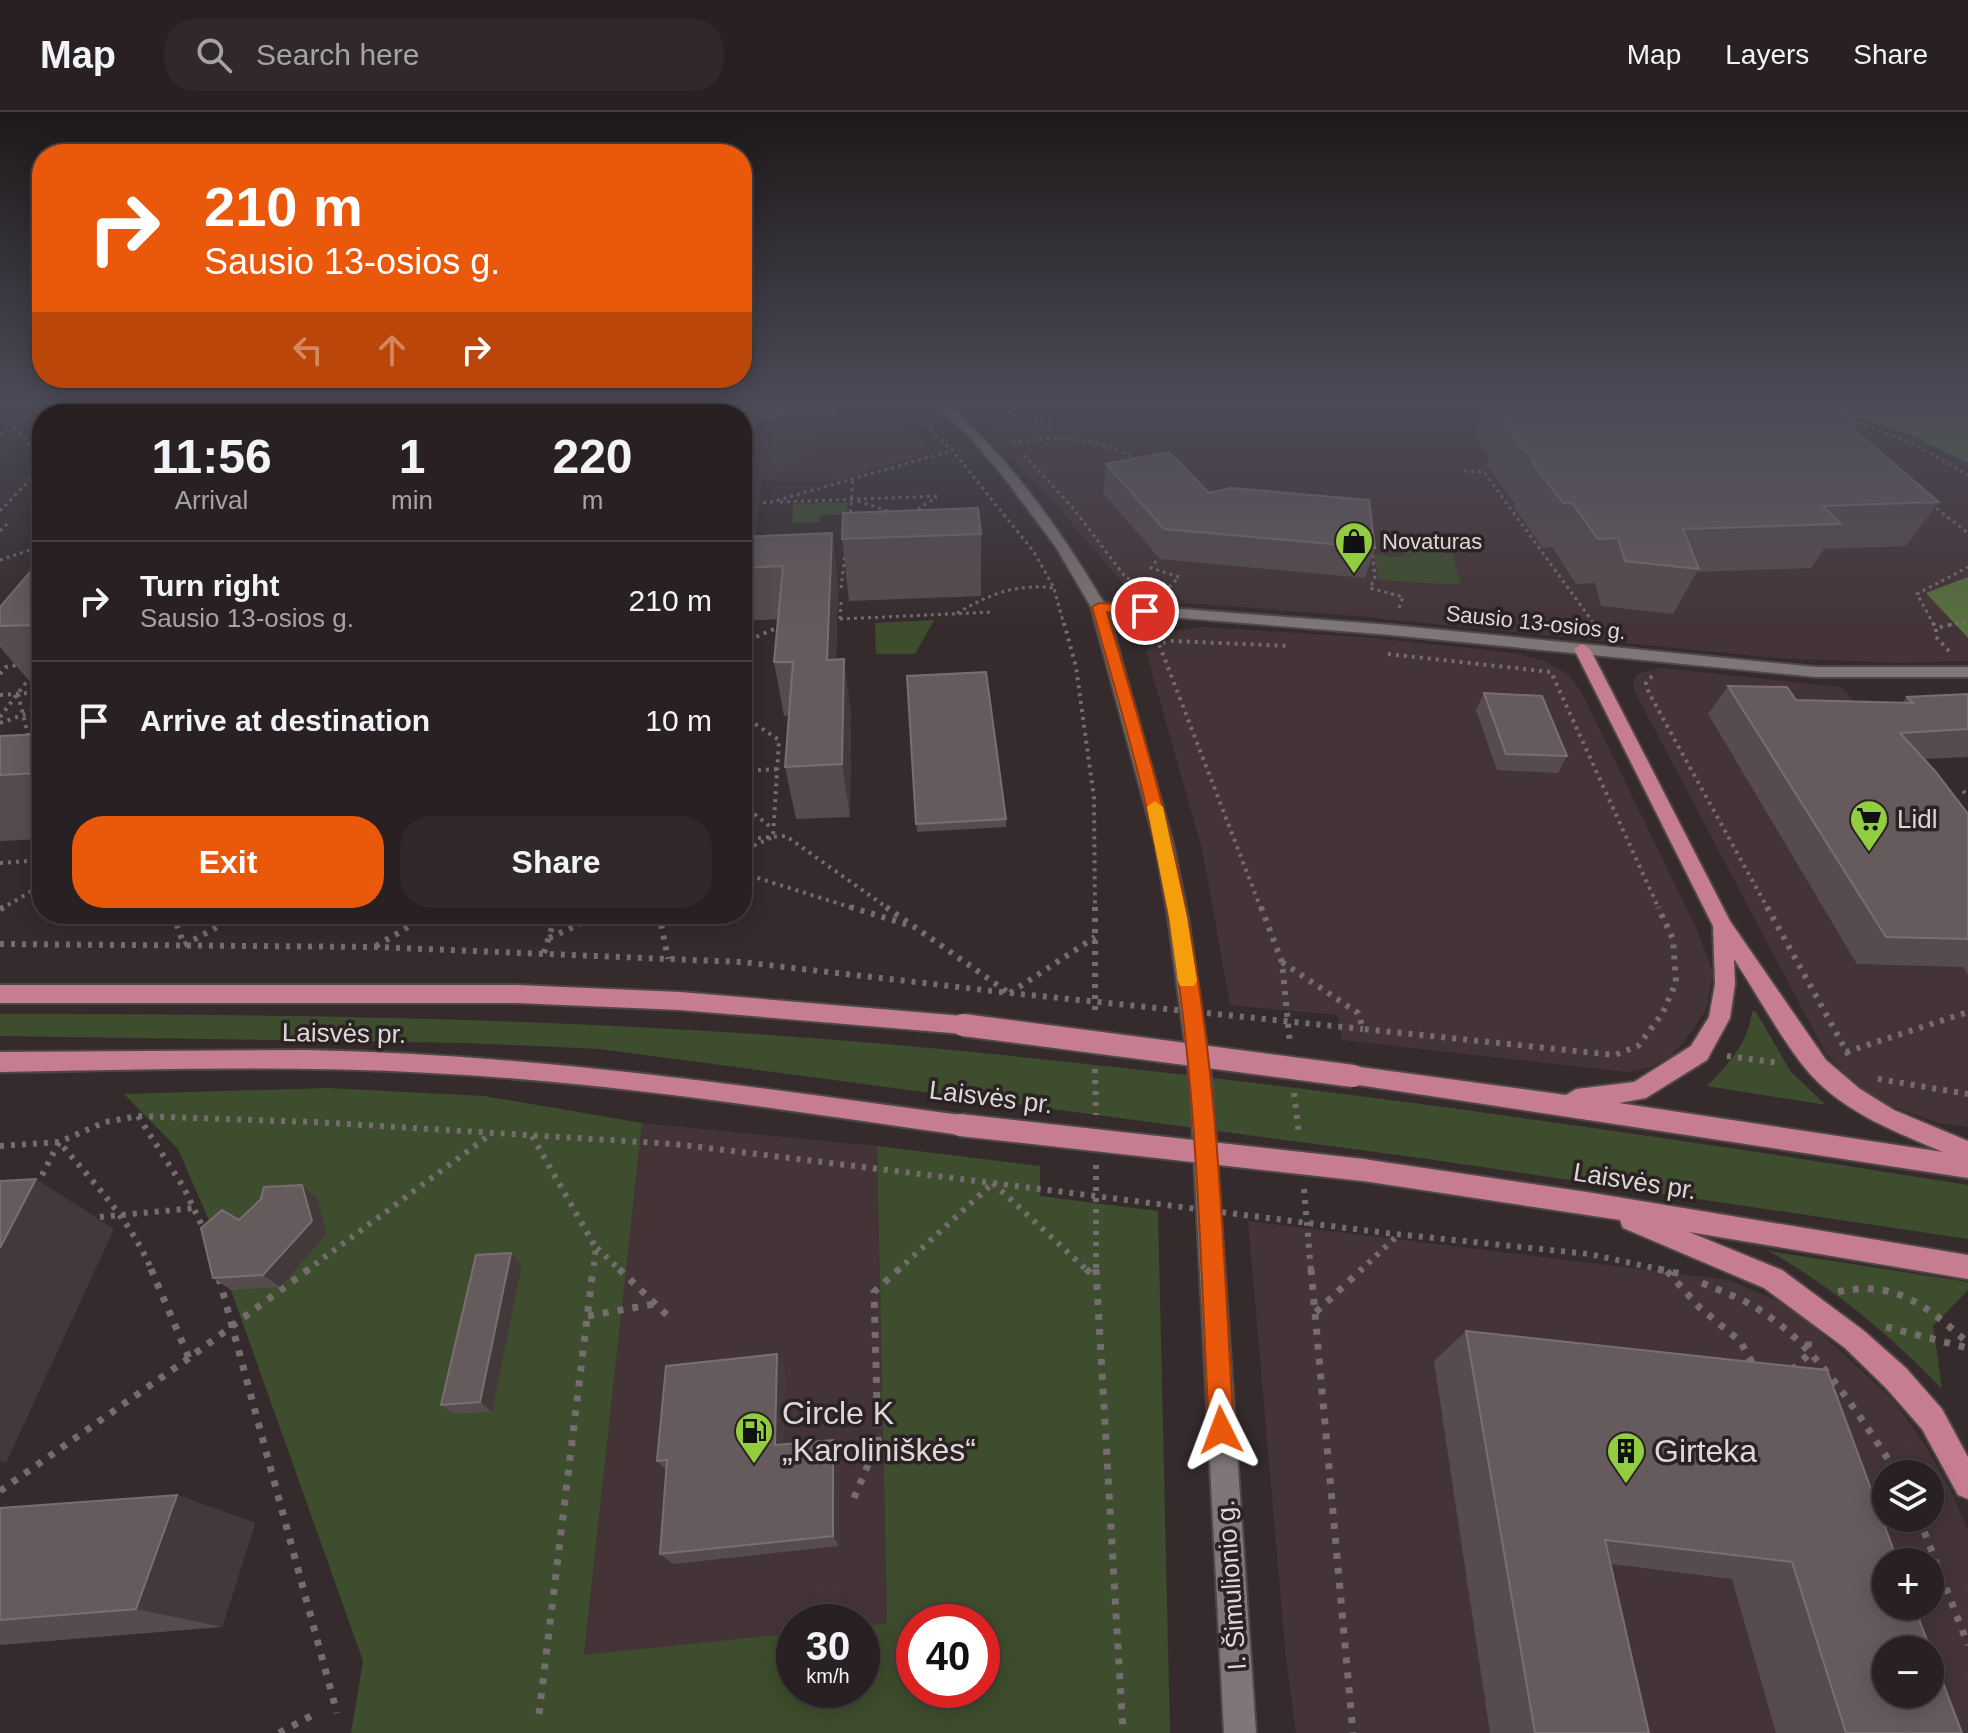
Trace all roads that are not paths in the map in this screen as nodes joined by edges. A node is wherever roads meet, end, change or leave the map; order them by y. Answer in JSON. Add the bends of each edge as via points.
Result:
{"nodes":[{"id":1,"x":1012,"y":478,"type":"edge"},
{"id":2,"x":1099,"y":607,"type":"junction"},
{"id":3,"x":1582,"y":649,"type":"junction"},
{"id":4,"x":1968,"y":672,"type":"edge"},
{"id":5,"x":1723,"y":926,"type":"junction"},
{"id":6,"x":0,"y":994,"type":"edge"},
{"id":7,"x":0,"y":1062,"type":"edge"},
{"id":8,"x":1551,"y":1103,"type":"junction"},
{"id":9,"x":1968,"y":1152,"type":"edge"},
{"id":10,"x":1968,"y":1167,"type":"edge"},
{"id":11,"x":1587,"y":1203,"type":"junction"},
{"id":12,"x":1968,"y":1267,"type":"edge"},
{"id":13,"x":1968,"y":1485,"type":"edge"},
{"id":14,"x":1240,"y":1733,"type":"edge"}],
"edges":[{"from":1,"to":2,"type":"street","name":"I. Šimulionio g.","via":[[1063,546]]},
{"from":2,"to":3,"type":"street","name":"Sausio 13-osios g."},
{"from":2,"to":14,"type":"street","name":"I. Šimulionio g.","via":[[1164,843],[1201,1082]]},
{"from":3,"to":4,"type":"street","name":"Sausio 13-osios g.","via":[[1816,672]]},
{"from":3,"to":5,"type":"main road"},
{"from":5,"to":8,"type":"main road","via":[[1725,984],[1719,1018],[1699,1053],[1638,1091]]},
{"from":5,"to":9,"type":"main road","via":[[1818,1067],[1886,1117]]},
{"from":6,"to":8,"type":"main road","name":"Laisvės pr.","bridge":true,"via":[[517,994],[680,1001],[963,1025]]},
{"from":7,"to":11,"type":"main road","name":"Laisvės pr.","bridge":true,"via":[[335,1061],[489,1067],[1363,1170]]},
{"from":8,"to":10,"type":"main road","name":"Laisvės pr."},
{"from":11,"to":12,"type":"main road","name":"Laisvės pr."},
{"from":11,"to":13,"type":"main road","via":[[1697,1244],[1773,1279],[1806,1303],[1896,1378],[1932,1419]]}]}
